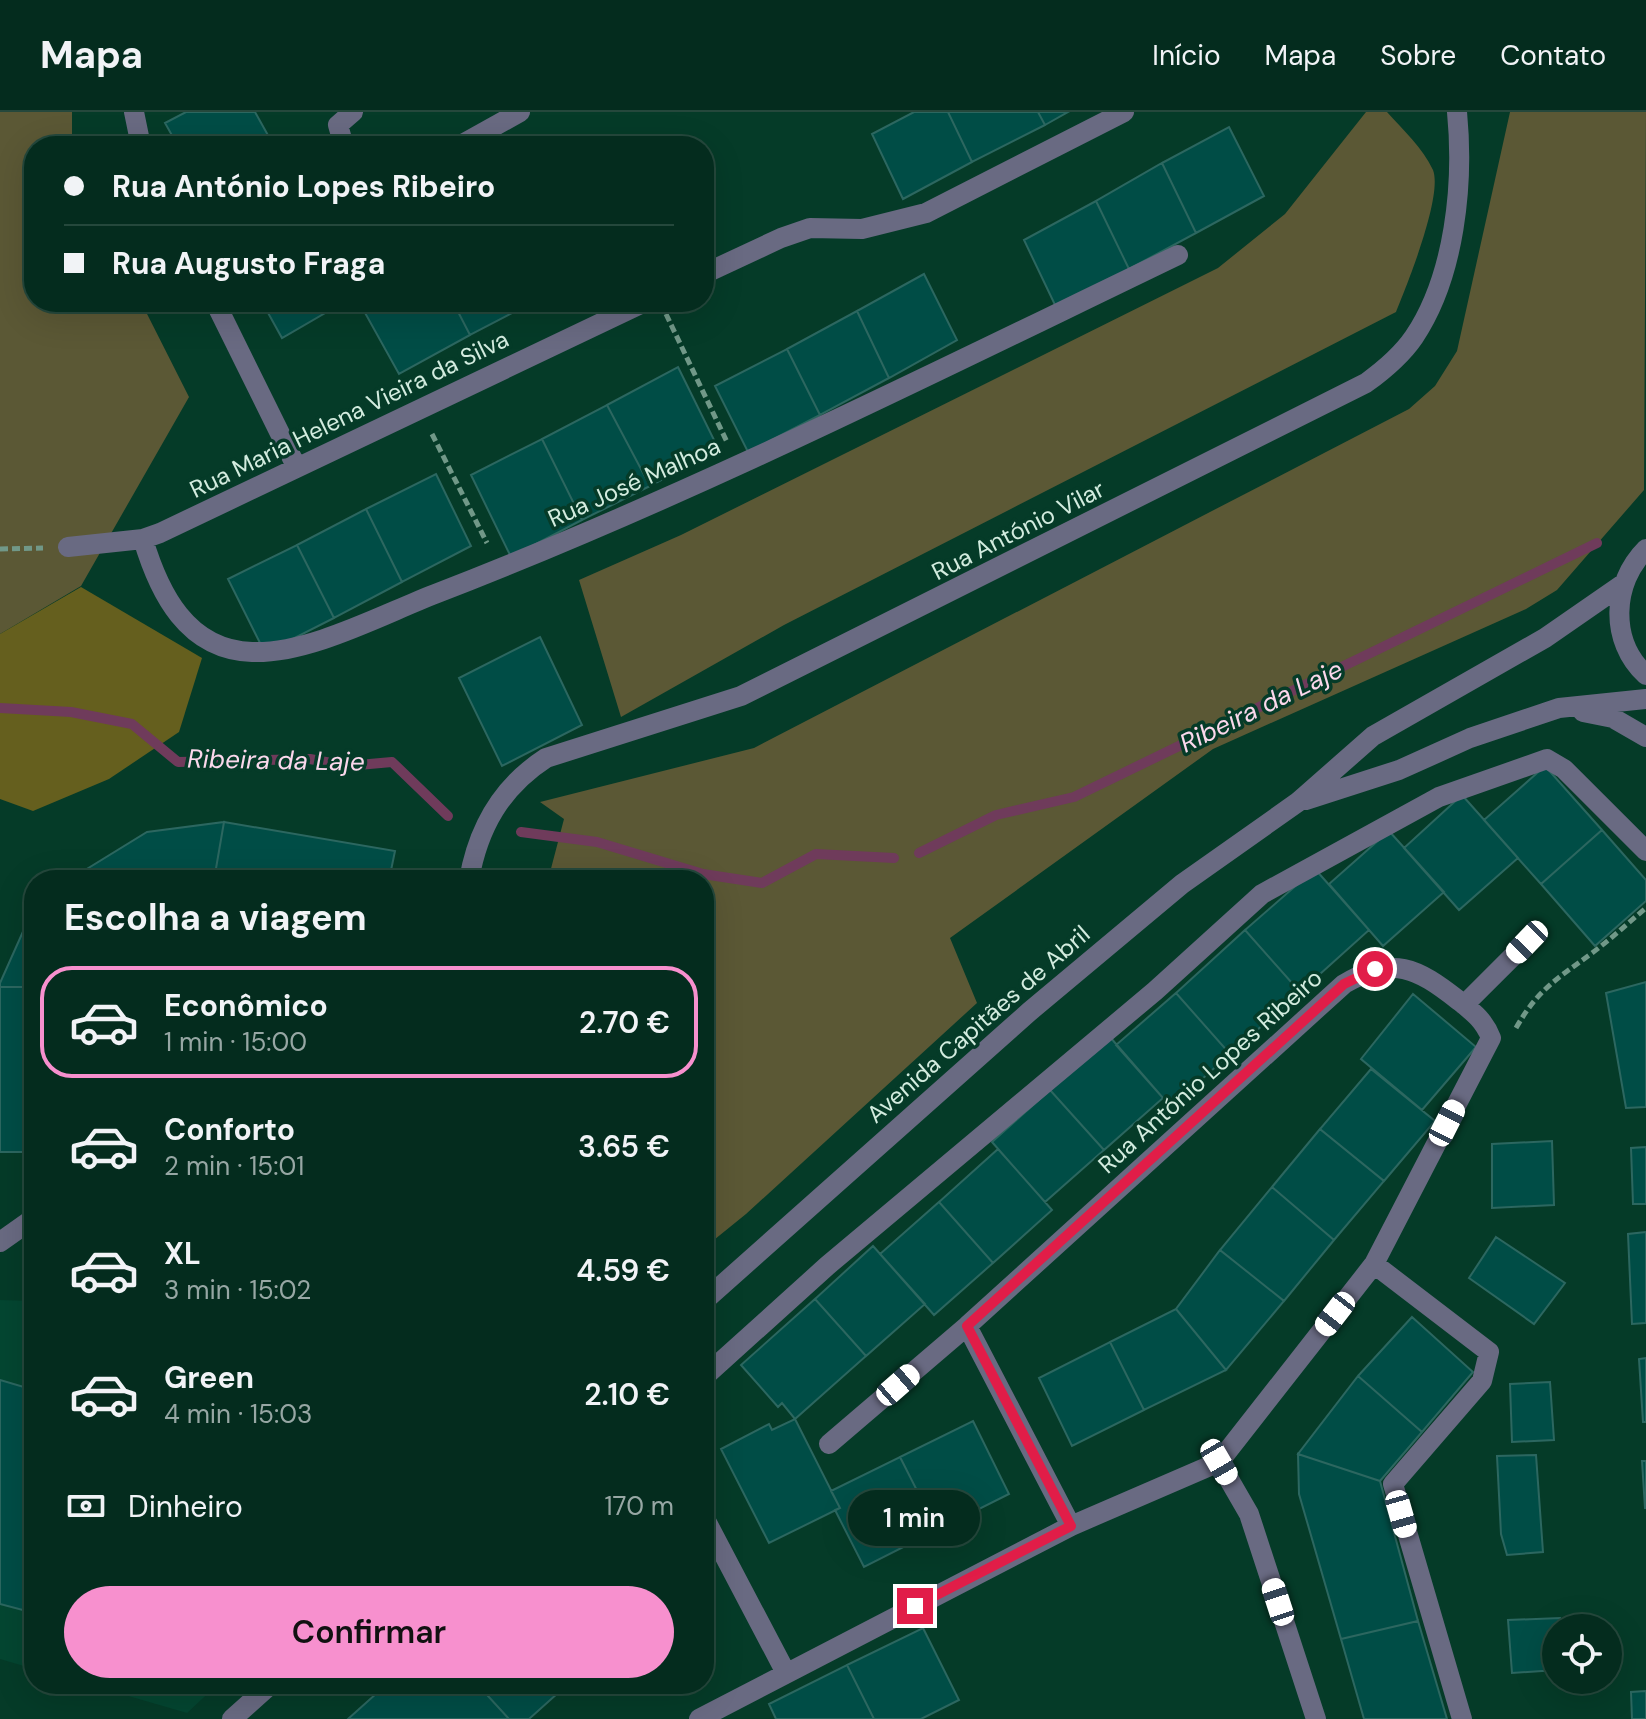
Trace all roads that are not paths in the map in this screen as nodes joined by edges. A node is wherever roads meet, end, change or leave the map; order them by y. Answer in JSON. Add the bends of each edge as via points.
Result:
{"nodes":[{"id":1,"x":134,"y":112,"type":"edge"},
{"id":2,"x":353,"y":112,"type":"edge"},
{"id":3,"x":520,"y":112,"type":"edge"},
{"id":4,"x":1124,"y":112,"type":"edge"},
{"id":5,"x":1457,"y":112,"type":"edge"},
{"id":6,"x":139,"y":136,"type":"edge"},
{"id":7,"x":341,"y":136,"type":"edge"},
{"id":8,"x":477,"y":136,"type":"edge"},
{"id":9,"x":1178,"y":255,"type":"dead end"},
{"id":10,"x":714,"y":270,"type":"edge"},
{"id":11,"x":220,"y":312,"type":"edge"},
{"id":12,"x":624,"y":312,"type":"edge"},
{"id":13,"x":296,"y":466,"type":"junction"},
{"id":14,"x":143,"y":539,"type":"junction"},
{"id":15,"x":68,"y":547,"type":"dead end"},
{"id":16,"x":1645,"y":549,"type":"edge"},
{"id":17,"x":1623,"y":584,"type":"junction"},
{"id":18,"x":1646,"y":675,"type":"edge"},
{"id":19,"x":1646,"y":699,"type":"edge"},
{"id":20,"x":1559,"y":708,"type":"junction"},
{"id":21,"x":1646,"y":737,"type":"edge"},
{"id":22,"x":1298,"y":802,"type":"junction"},
{"id":23,"x":1646,"y":851,"type":"edge"},
{"id":24,"x":471,"y":870,"type":"edge"},
{"id":25,"x":1527,"y":942,"type":"dead end"},
{"id":26,"x":1464,"y":1005,"type":"junction"},
{"id":27,"x":24,"y":1225,"type":"edge"},
{"id":28,"x":0,"y":1242,"type":"edge"},
{"id":29,"x":1374,"y":1264,"type":"junction"},
{"id":30,"x":714,"y":1292,"type":"edge"},
{"id":31,"x":967,"y":1326,"type":"junction"},
{"id":32,"x":714,"y":1368,"type":"edge"},
{"id":33,"x":829,"y":1444,"type":"dead end"},
{"id":34,"x":1219,"y":1462,"type":"junction"},
{"id":35,"x":1071,"y":1526,"type":"junction"},
{"id":36,"x":714,"y":1536,"type":"edge"},
{"id":37,"x":786,"y":1673,"type":"junction"},
{"id":38,"x":246,"y":1694,"type":"edge"},
{"id":39,"x":722,"y":1714,"type":"edge"},
{"id":40,"x":232,"y":1719,"type":"edge"},
{"id":41,"x":699,"y":1719,"type":"edge"},
{"id":42,"x":1316,"y":1719,"type":"edge"},
{"id":43,"x":1462,"y":1719,"type":"edge"}],
"edges":[{"from":1,"to":6,"type":"street"},
{"from":2,"to":7,"type":"street","via":[[338,125]]},
{"from":3,"to":8,"type":"street"},
{"from":4,"to":10,"type":"street","via":[[926,213],[862,229],[810,228]]},
{"from":5,"to":24,"type":"street","name":"Rua António Vilar","via":[[1459,177],[1438,285],[1427,315],[1391,364],[1366,383],[741,696],[546,758],[523,773],[492,812]]},
{"from":9,"to":14,"type":"street","name":"Rua José Malhoa","via":[[738,465],[500,569],[287,651],[249,652],[208,641],[187,623],[155,580]]},
{"from":11,"to":13,"type":"street"},
{"from":12,"to":13,"type":"street","name":"Rua Maria Helena Vieira da Silva"},
{"from":13,"to":14,"type":"street","name":"Rua Maria Helena Vieira da Silva"},
{"from":14,"to":15,"type":"street","name":"Rua Maria Helena Vieira da Silva"},
{"from":16,"to":17,"type":"street"},
{"from":17,"to":18,"type":"street","via":[[1618,614],[1624,643]]},
{"from":17,"to":22,"type":"street","name":"Avenida Capitães de Abril","via":[[1545,638],[1373,736]]},
{"from":19,"to":20,"type":"street","name":"Avenida Capitães de Abril"},
{"from":20,"to":21,"type":"street","via":[[1613,718]]},
{"from":20,"to":22,"type":"street","name":"Avenida Capitães de Abril","via":[[1470,738],[1399,770]]},
{"from":22,"to":30,"type":"street","name":"Avenida Capitães de Abril","via":[[1110,942]]},
{"from":23,"to":32,"type":"street","via":[[1564,769],[1547,759],[1439,797],[1353,841],[1262,894]]},
{"from":25,"to":26,"type":"street"},
{"from":26,"to":29,"type":"street","name":"Rua António Lopes Ribeiro","via":[[1486,1025],[1491,1038]]},
{"from":26,"to":31,"type":"street","name":"Rua António Lopes Ribeiro","via":[[1428,977],[1406,969],[1375,969],[1344,984]]},
{"from":27,"to":28,"type":"street"},
{"from":29,"to":34,"type":"street"},
{"from":29,"to":43,"type":"street","via":[[1489,1352],[1482,1381],[1393,1484]]},
{"from":31,"to":33,"type":"street","name":"Rua António Lopes Ribeiro"},
{"from":31,"to":35,"type":"street"},
{"from":34,"to":35,"type":"street"},
{"from":34,"to":42,"type":"street","via":[[1249,1514]]},
{"from":35,"to":37,"type":"street"},
{"from":36,"to":37,"type":"street"},
{"from":37,"to":39,"type":"street"},
{"from":38,"to":40,"type":"street"},
{"from":39,"to":41,"type":"street"}]}
